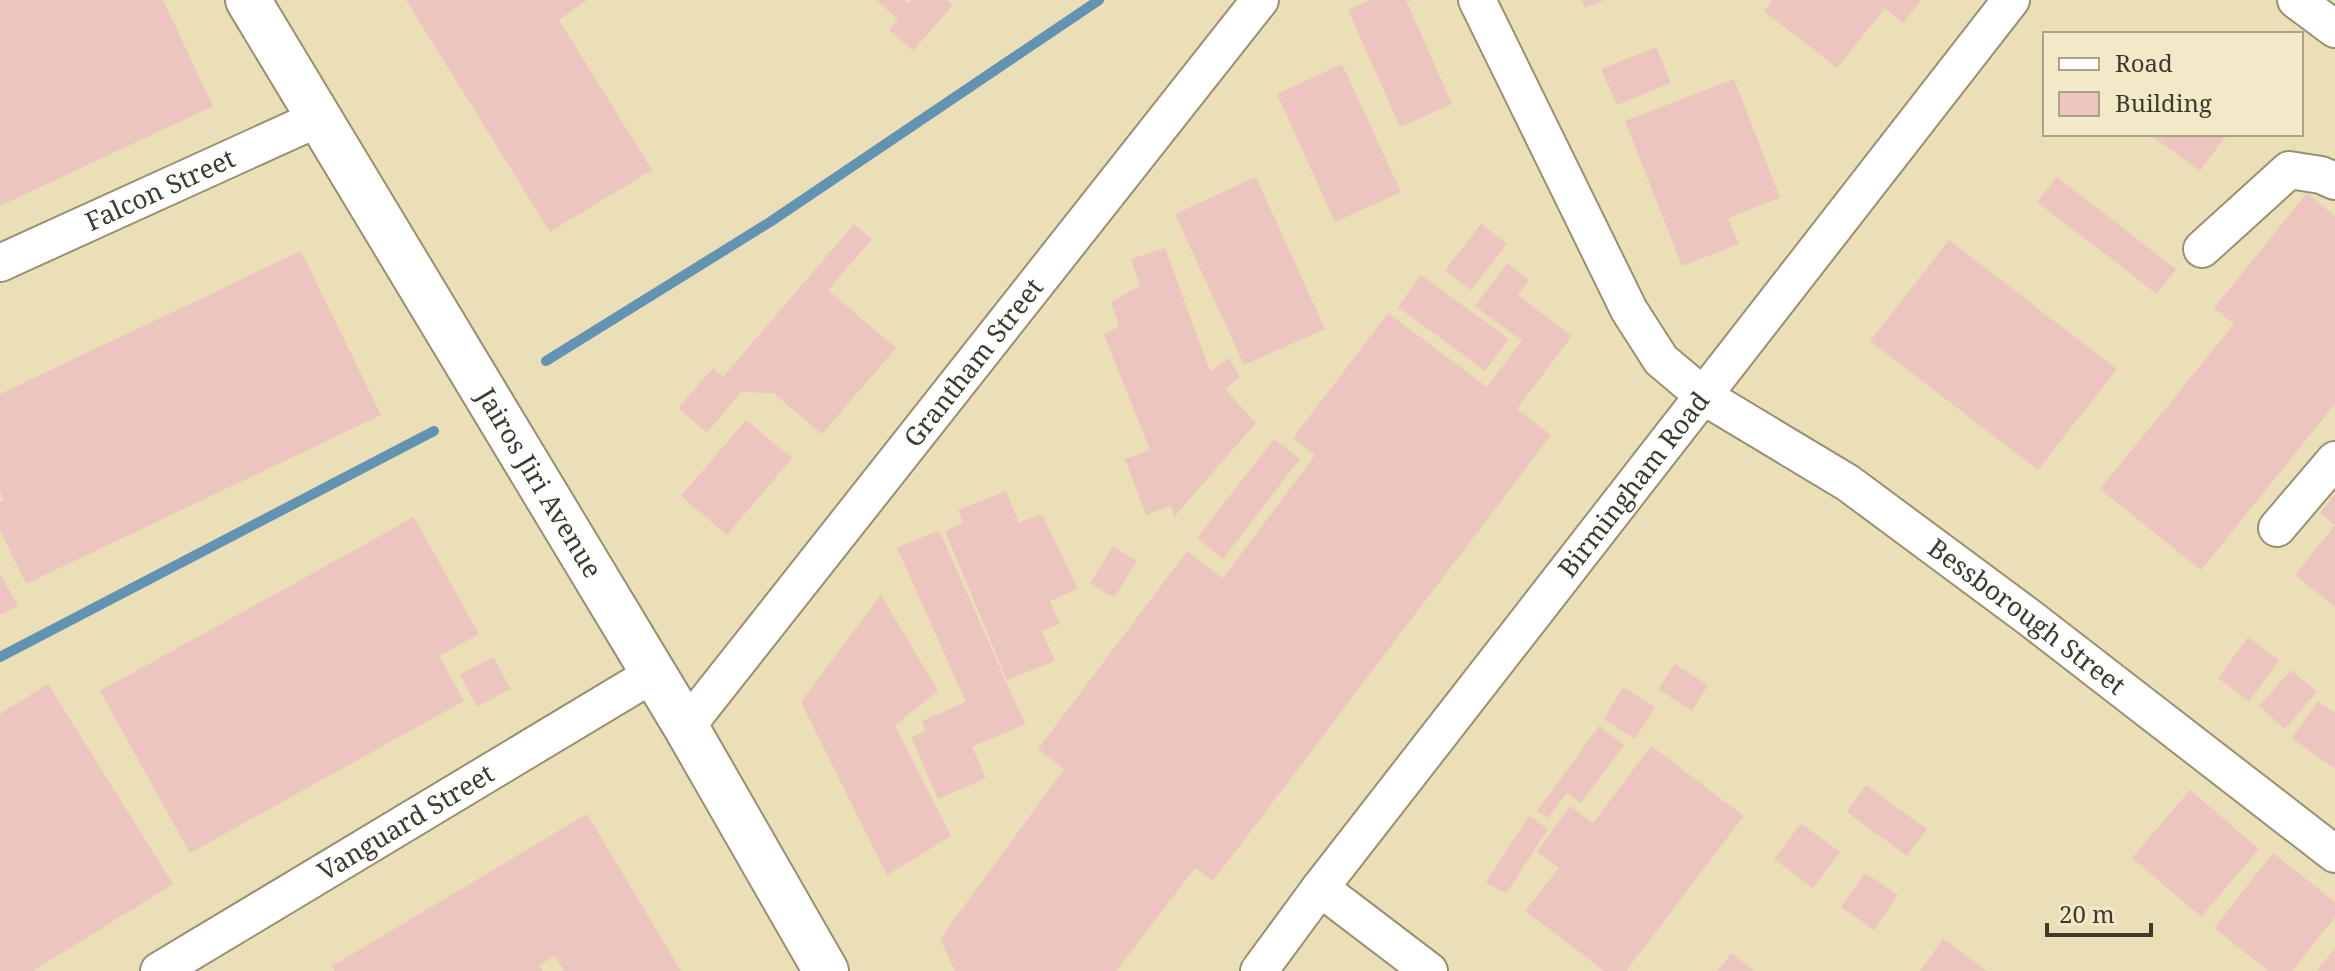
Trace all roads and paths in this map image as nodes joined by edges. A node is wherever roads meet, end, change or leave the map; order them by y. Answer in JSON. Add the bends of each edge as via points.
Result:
{"nodes":[{"id":1,"x":248,"y":0,"type":"edge"},
{"id":2,"x":1260,"y":0,"type":"edge"},
{"id":3,"x":1477,"y":0,"type":"edge"},
{"id":4,"x":2011,"y":0,"type":"edge"},
{"id":5,"x":2296,"y":0,"type":"edge"},
{"id":6,"x":2335,"y":29,"type":"edge"},
{"id":7,"x":319,"y":118,"type":"junction"},
{"id":8,"x":2335,"y":181,"type":"edge"},
{"id":9,"x":2202,"y":249,"type":"dead end"},
{"id":10,"x":0,"y":263,"type":"edge"},
{"id":11,"x":1705,"y":397,"type":"junction"},
{"id":12,"x":2335,"y":460,"type":"edge"},
{"id":13,"x":2277,"y":528,"type":"dead end"},
{"id":14,"x":653,"y":674,"type":"junction"},
{"id":15,"x":686,"y":727,"type":"junction"},
{"id":16,"x":2335,"y":854,"type":"edge"},
{"id":17,"x":1320,"y":888,"type":"junction"},
{"id":18,"x":159,"y":971,"type":"edge"},
{"id":19,"x":826,"y":971,"type":"edge"},
{"id":20,"x":1259,"y":971,"type":"edge"},
{"id":21,"x":1429,"y":971,"type":"edge"}],
"edges":[{"from":1,"to":7,"type":"main road","name":"Jairos Jiri Avenue"},
{"from":2,"to":15,"type":"street","name":"Grantham Street"},
{"from":3,"to":11,"type":"street","name":"Bessborough Street","via":[[1629,310],[1661,360]]},
{"from":4,"to":11,"type":"street","name":"Birmingham Road"},
{"from":5,"to":6,"type":"street"},
{"from":7,"to":10,"type":"street","name":"Falcon Street"},
{"from":7,"to":14,"type":"main road","name":"Jairos Jiri Avenue"},
{"from":8,"to":9,"type":"street","via":[[2289,170]]},
{"from":11,"to":16,"type":"street","name":"Bessborough Street","via":[[1848,483]]},
{"from":11,"to":17,"type":"street","name":"Birmingham Road"},
{"from":12,"to":13,"type":"street"},
{"from":14,"to":15,"type":"main road","name":"Jairos Jiri Avenue"},
{"from":14,"to":18,"type":"street","name":"Vanguard Street"},
{"from":15,"to":19,"type":"main road","name":"Jairos Jiri Avenue"},
{"from":17,"to":20,"type":"street","name":"Birmingham Road"},
{"from":17,"to":21,"type":"street"}]}
